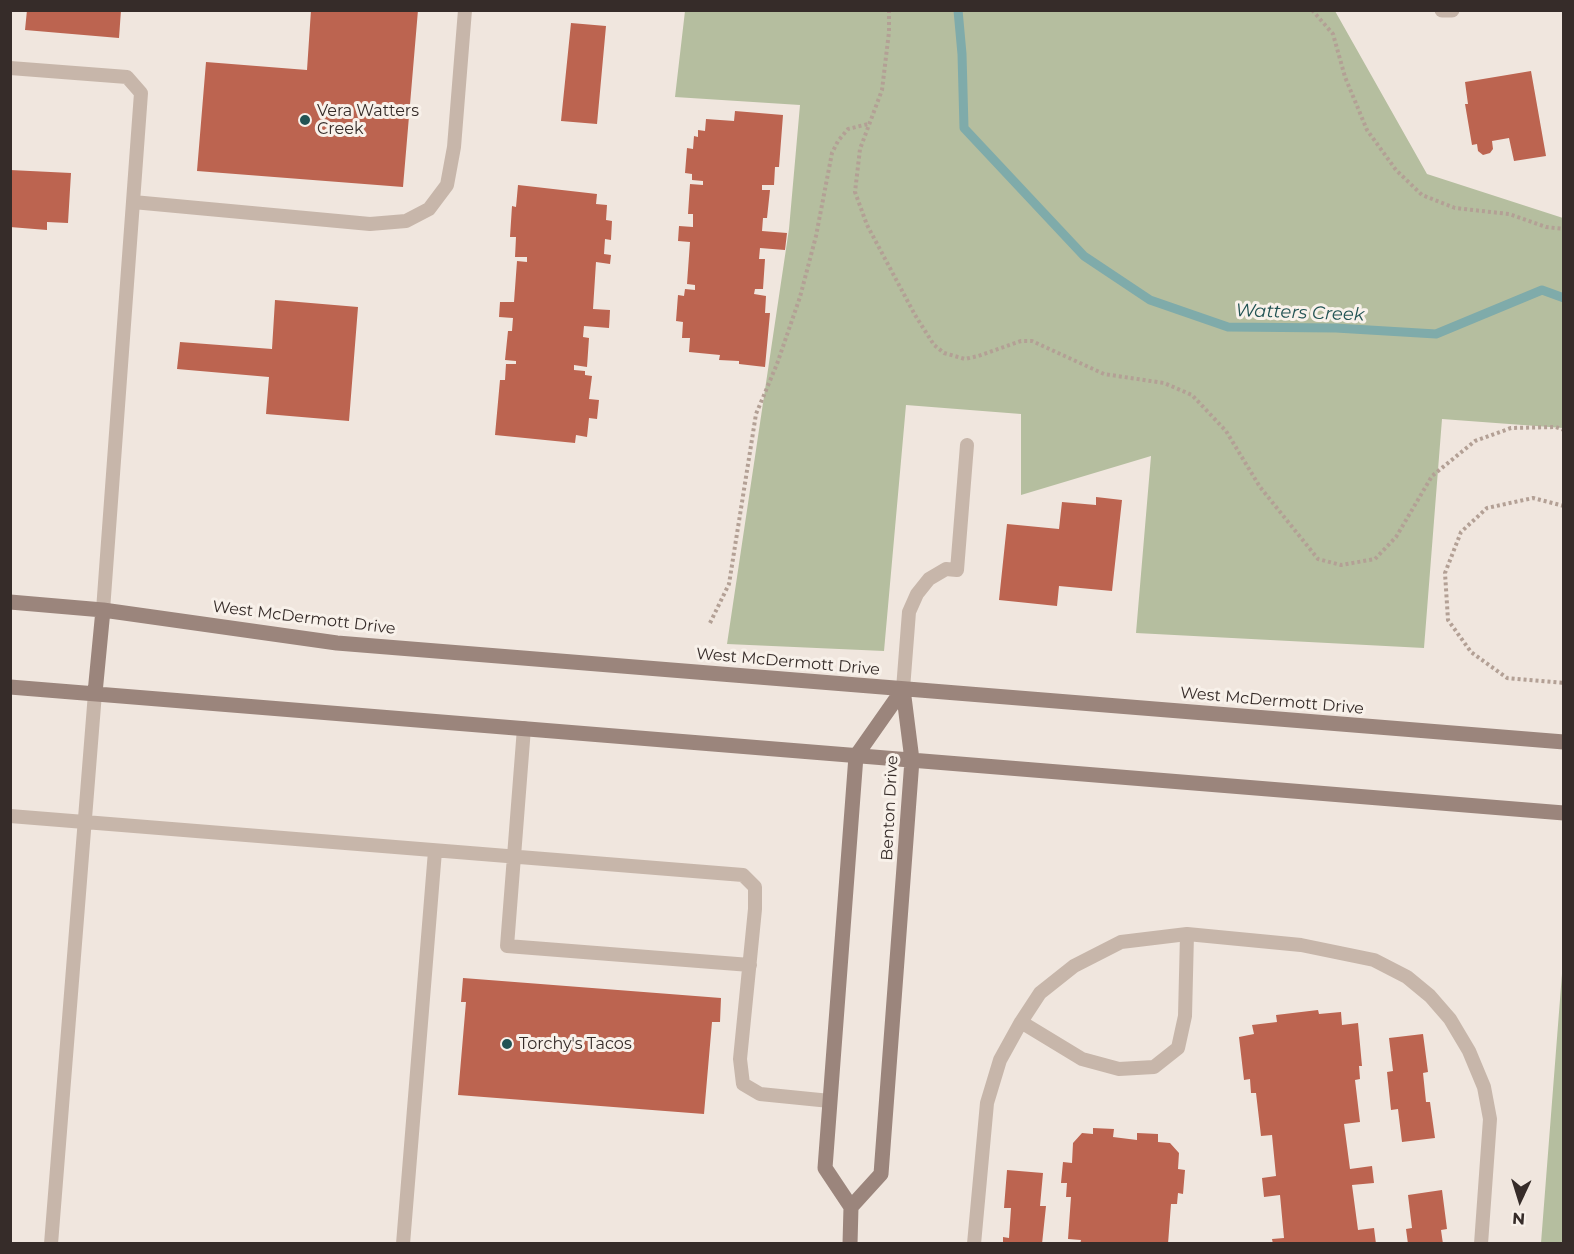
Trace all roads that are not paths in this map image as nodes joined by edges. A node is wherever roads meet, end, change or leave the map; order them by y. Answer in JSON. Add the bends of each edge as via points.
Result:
{"nodes":[{"id":1,"x":465,"y":10,"type":"edge"},
{"id":2,"x":1442,"y":10,"type":"edge"},
{"id":3,"x":1452,"y":10,"type":"edge"},
{"id":4,"x":10,"y":68,"type":"edge"},
{"id":5,"x":133,"y":202,"type":"junction"},
{"id":6,"x":968,"y":445,"type":"dead end"},
{"id":7,"x":10,"y":602,"type":"edge"},
{"id":8,"x":103,"y":610,"type":"junction"},
{"id":9,"x":10,"y":687,"type":"edge"},
{"id":10,"x":903,"y":689,"type":"junction"},
{"id":11,"x":95,"y":693,"type":"junction"},
{"id":12,"x":524,"y":729,"type":"junction"},
{"id":13,"x":1563,"y":742,"type":"edge"},
{"id":14,"x":856,"y":756,"type":"junction"},
{"id":15,"x":912,"y":760,"type":"junction"},
{"id":16,"x":1563,"y":813,"type":"edge"},
{"id":17,"x":10,"y":816,"type":"edge"},
{"id":18,"x":85,"y":822,"type":"junction"},
{"id":19,"x":435,"y":851,"type":"junction"},
{"id":20,"x":514,"y":857,"type":"junction"},
{"id":21,"x":1186,"y":934,"type":"junction"},
{"id":22,"x":750,"y":965,"type":"junction"},
{"id":23,"x":1021,"y":1022,"type":"junction"},
{"id":24,"x":830,"y":1101,"type":"junction"},
{"id":25,"x":851,"y":1207,"type":"junction"},
{"id":26,"x":51,"y":1244,"type":"edge"},
{"id":27,"x":403,"y":1244,"type":"edge"},
{"id":28,"x":850,"y":1244,"type":"edge"},
{"id":29,"x":974,"y":1244,"type":"edge"},
{"id":30,"x":1481,"y":1244,"type":"edge"}],
"edges":[{"from":1,"to":5,"type":"lane","via":[[454,147],[447,185],[429,209],[406,221],[370,224]]},
{"from":2,"to":3,"type":"street"},
{"from":4,"to":5,"type":"lane","via":[[127,77],[141,93]]},
{"from":5,"to":8,"type":"lane"},
{"from":6,"to":10,"type":"lane","via":[[957,570],[946,569],[929,579],[917,594],[909,612]]},
{"from":7,"to":8,"type":"main road","name":"West McDermott Drive"},
{"from":8,"to":10,"type":"main road","name":"West McDermott Drive","via":[[337,643]]},
{"from":8,"to":11,"type":"main road"},
{"from":9,"to":11,"type":"main road"},
{"from":10,"to":13,"type":"main road","name":"West McDermott Drive"},
{"from":10,"to":14,"type":"main road","name":"Benton Drive"},
{"from":10,"to":15,"type":"main road","name":"Benton Drive"},
{"from":11,"to":12,"type":"main road"},
{"from":11,"to":18,"type":"lane"},
{"from":12,"to":14,"type":"main road"},
{"from":12,"to":20,"type":"lane"},
{"from":14,"to":15,"type":"main road"},
{"from":14,"to":24,"type":"main road"},
{"from":15,"to":16,"type":"main road"},
{"from":15,"to":25,"type":"main road","name":"Benton Drive","via":[[881,1174]]},
{"from":17,"to":18,"type":"lane"},
{"from":18,"to":19,"type":"lane"},
{"from":18,"to":26,"type":"lane"},
{"from":19,"to":20,"type":"lane"},
{"from":19,"to":27,"type":"lane"},
{"from":20,"to":22,"type":"lane","via":[[744,875],[754,887]]},
{"from":20,"to":22,"type":"lane","via":[[507,946]]},
{"from":21,"to":23,"type":"lane","via":[[1121,942],[1083,961],[1040,993]]},
{"from":21,"to":23,"type":"lane","via":[[1185,1016],[1178,1048],[1154,1067],[1119,1069],[1082,1059]]},
{"from":21,"to":30,"type":"lane","via":[[1301,945],[1374,960],[1407,977],[1430,996],[1450,1019],[1469,1051],[1484,1087],[1490,1119]]},
{"from":22,"to":24,"type":"lane","via":[[740,1059],[743,1084],[760,1094]]},
{"from":23,"to":29,"type":"lane","via":[[1000,1060],[987,1103]]},
{"from":24,"to":25,"type":"main road","via":[[825,1168]]},
{"from":25,"to":28,"type":"main road"}]}
